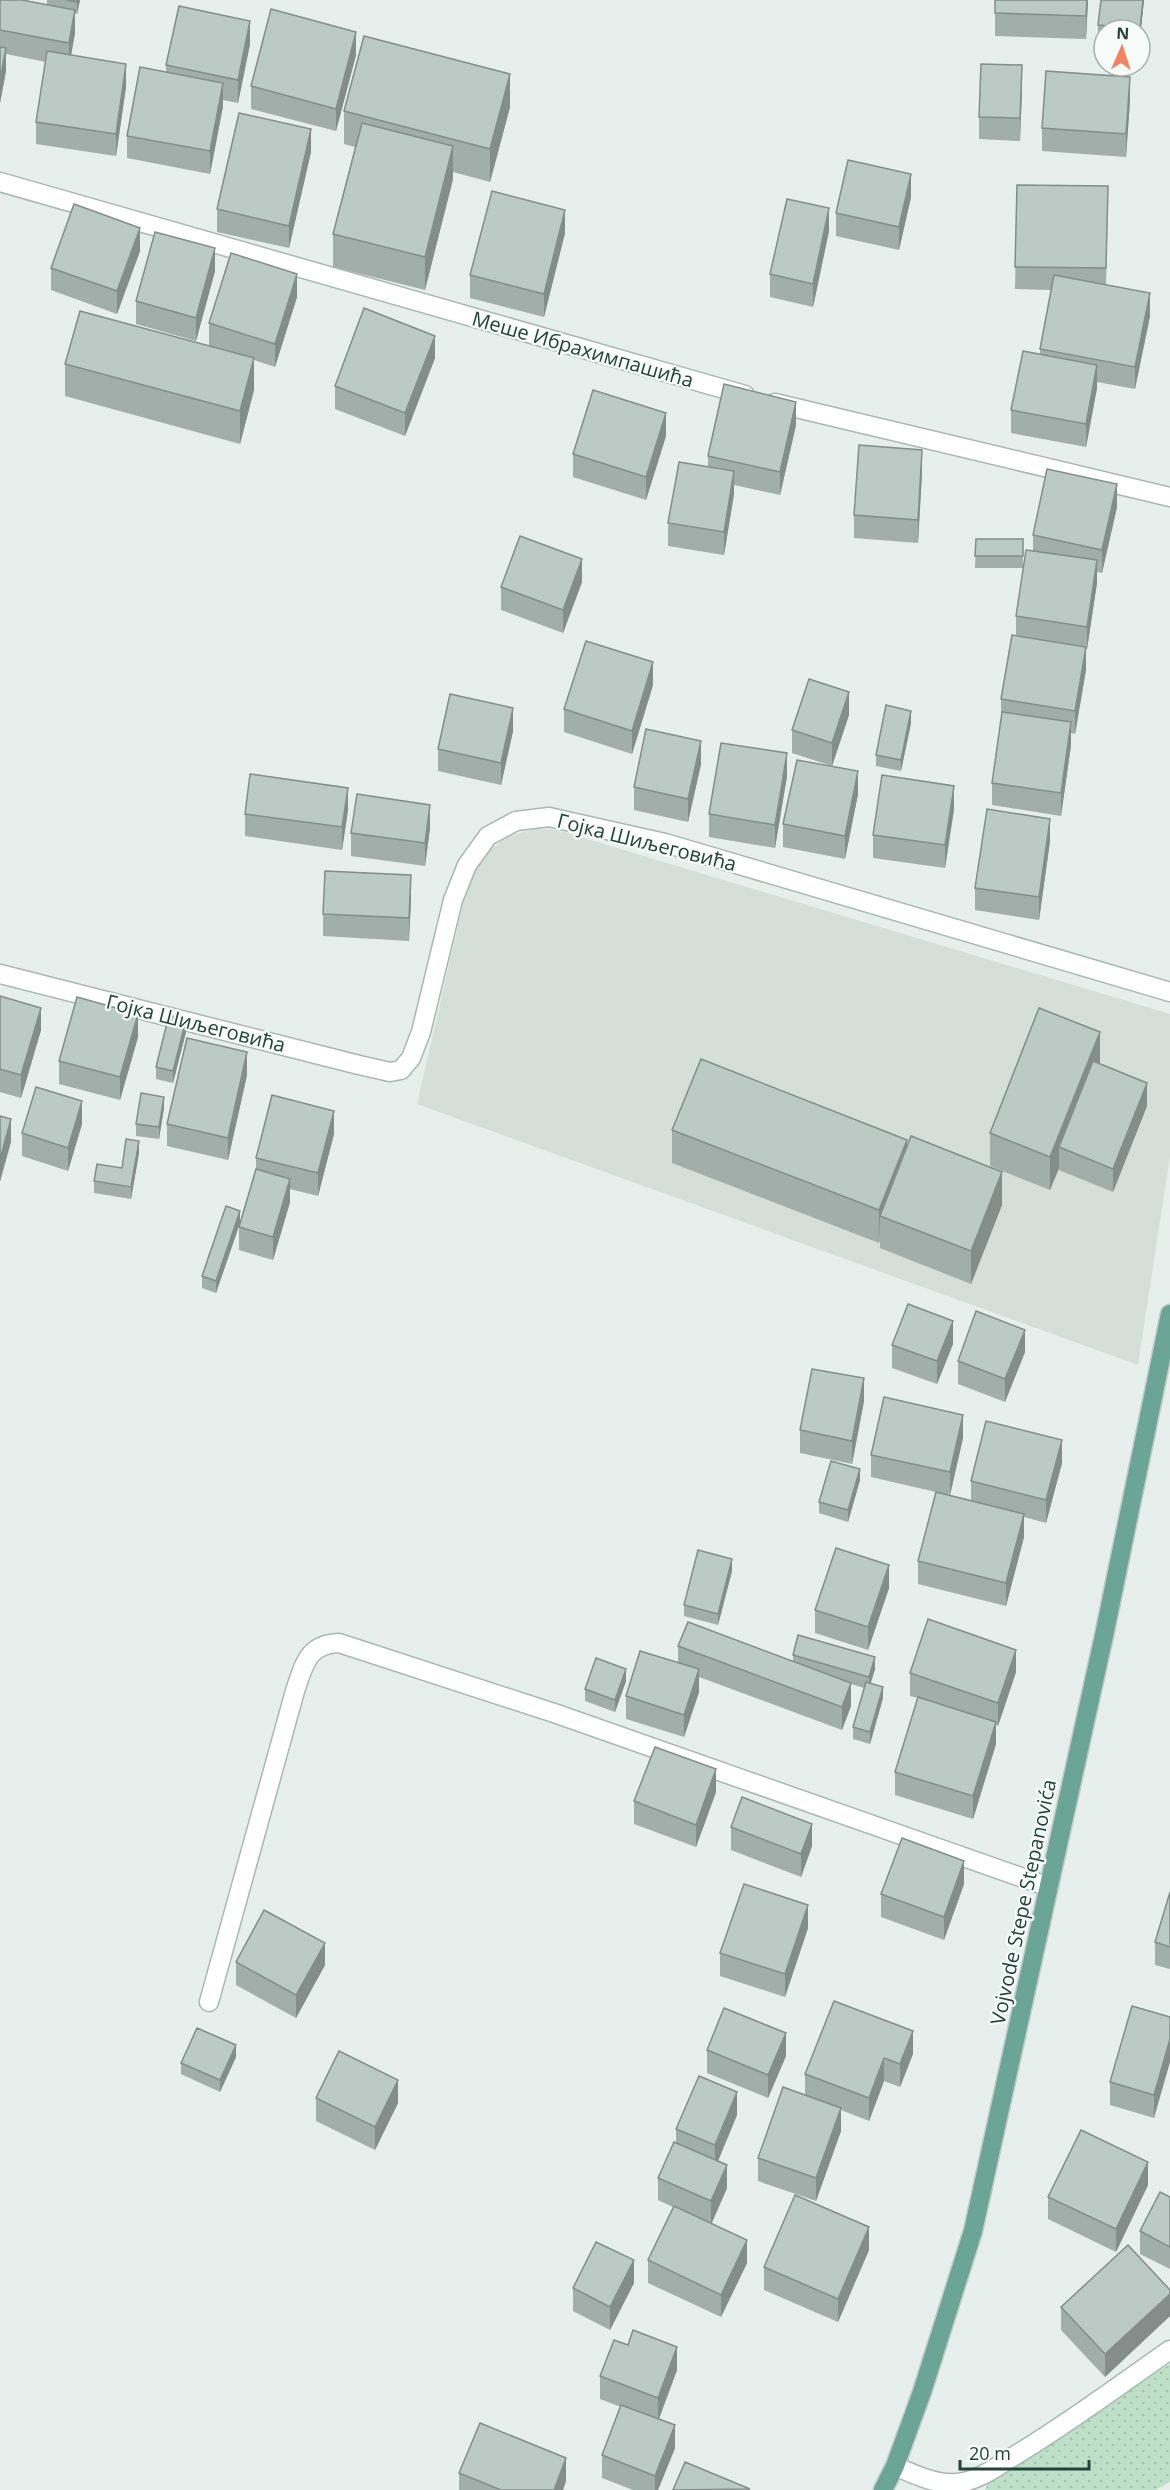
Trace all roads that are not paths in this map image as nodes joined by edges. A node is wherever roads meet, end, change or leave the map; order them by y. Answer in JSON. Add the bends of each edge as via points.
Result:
{"nodes":[{"id":1,"x":0,"y":182,"type":"edge"},
{"id":2,"x":1170,"y":497,"type":"edge"},
{"id":3,"x":0,"y":974,"type":"edge"},
{"id":4,"x":1170,"y":992,"type":"edge"},
{"id":5,"x":1170,"y":1314,"type":"edge"},
{"id":6,"x":1049,"y":1887,"type":"junction"},
{"id":7,"x":209,"y":2002,"type":"dead end"},
{"id":8,"x":1170,"y":2350,"type":"edge"},
{"id":9,"x":895,"y":2466,"type":"junction"},
{"id":10,"x":884,"y":2490,"type":"edge"}],
"edges":[{"from":1,"to":2,"type":"street","name":"Меше Ибрахимпашића","via":[[769,402]]},
{"from":3,"to":4,"type":"street","name":"Гојка Шиљеговића","via":[[358,1065],[390,1072],[401,1070],[411,1058],[421,1032],[453,900],[466,865],[488,836],[516,821],[549,817],[665,843]]},
{"from":5,"to":6,"type":"main road","name":"Vojvode Stepe Stepanovića"},
{"from":6,"to":7,"type":"street","via":[[557,1714],[339,1643],[327,1644],[317,1647],[309,1656],[295,1691]]},
{"from":6,"to":9,"type":"main road","name":"Vojvode Stepe Stepanovića","via":[[973,2231]]},
{"from":8,"to":9,"type":"street","via":[[1045,2438],[969,2481],[954,2483],[916,2476]]},
{"from":9,"to":10,"type":"main road","name":"Vojvode Stepe Stepanovića"}]}
